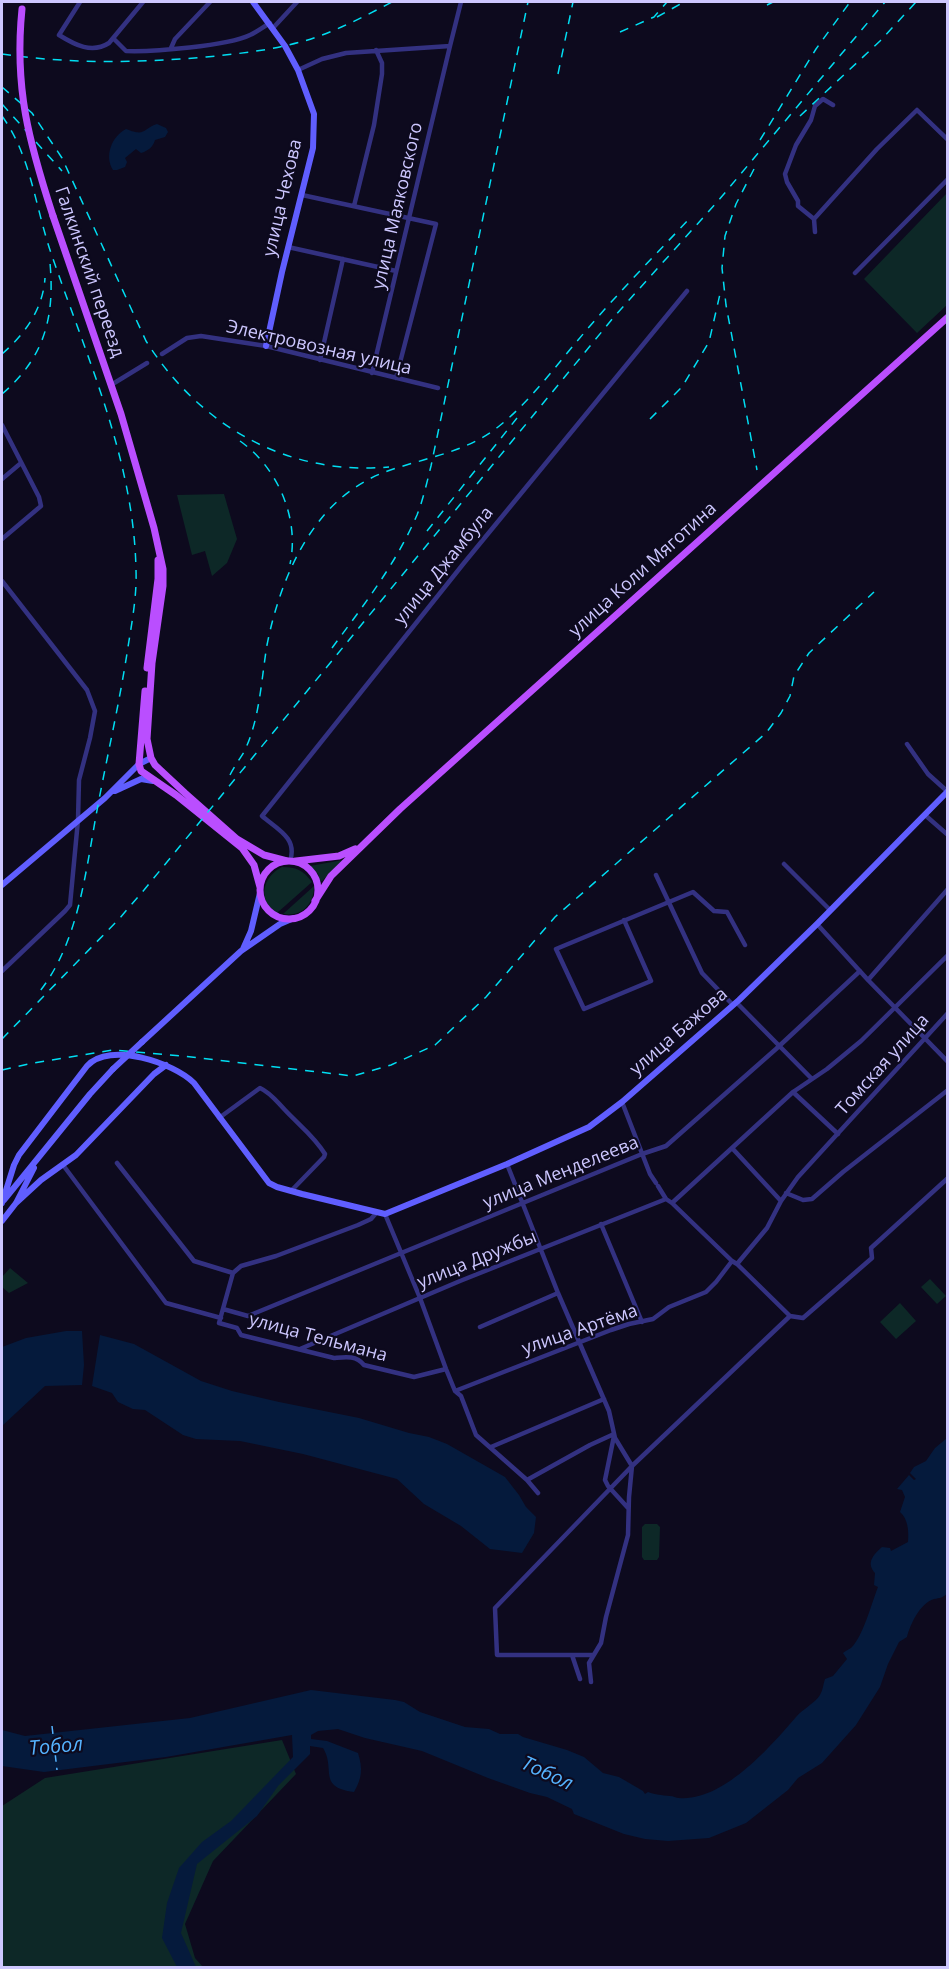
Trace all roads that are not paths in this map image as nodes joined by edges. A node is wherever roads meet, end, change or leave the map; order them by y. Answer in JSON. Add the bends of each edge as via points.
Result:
{"nodes":[{"id":1,"x":80,"y":2,"type":"edge"},
{"id":2,"x":143,"y":2,"type":"edge"},
{"id":3,"x":210,"y":2,"type":"edge"},
{"id":4,"x":253,"y":2,"type":"edge"},
{"id":5,"x":297,"y":2,"type":"edge"},
{"id":6,"x":461,"y":2,"type":"edge"},
{"id":7,"x":22,"y":5,"type":"edge"},
{"id":8,"x":272,"y":25,"type":"junction"},
{"id":9,"x":113,"y":38,"type":"junction"},
{"id":10,"x":450,"y":46,"type":"junction"},
{"id":11,"x":171,"y":48,"type":"junction"},
{"id":12,"x":376,"y":50,"type":"junction"},
{"id":13,"x":298,"y":70,"type":"junction"},
{"id":14,"x":833,"y":105,"type":"dead end"},
{"id":15,"x":948,"y":140,"type":"edge"},
{"id":16,"x":948,"y":179,"type":"edge"},
{"id":17,"x":302,"y":195,"type":"junction"},
{"id":18,"x":354,"y":206,"type":"junction"},
{"id":19,"x":409,"y":218,"type":"junction"},
{"id":20,"x":814,"y":219,"type":"junction"},
{"id":21,"x":815,"y":232,"type":"dead end"},
{"id":22,"x":288,"y":247,"type":"junction"},
{"id":23,"x":343,"y":259,"type":"junction"},
{"id":24,"x":396,"y":271,"type":"junction"},
{"id":25,"x":855,"y":273,"type":"dead end"},
{"id":26,"x":687,"y":291,"type":"dead end"},
{"id":27,"x":948,"y":316,"type":"edge"},
{"id":28,"x":266,"y":346,"type":"junction"},
{"id":29,"x":162,"y":354,"type":"dead end"},
{"id":30,"x":320,"y":360,"type":"junction"},
{"id":31,"x":147,"y":363,"type":"dead end"},
{"id":32,"x":372,"y":373,"type":"junction"},
{"id":33,"x":396,"y":378,"type":"junction"},
{"id":34,"x":111,"y":385,"type":"junction"},
{"id":35,"x":438,"y":388,"type":"dead end"},
{"id":36,"x":2,"y":425,"type":"edge"},
{"id":37,"x":21,"y":463,"type":"junction"},
{"id":38,"x":2,"y":479,"type":"edge"},
{"id":39,"x":2,"y":539,"type":"edge"},
{"id":40,"x":158,"y":549,"type":"junction"},
{"id":41,"x":2,"y":581,"type":"edge"},
{"id":42,"x":907,"y":744,"type":"dead end"},
{"id":43,"x":152,"y":759,"type":"junction"},
{"id":44,"x":136,"y":767,"type":"junction"},
{"id":45,"x":159,"y":783,"type":"junction"},
{"id":46,"x":947,"y":792,"type":"edge"},
{"id":47,"x":105,"y":798,"type":"junction"},
{"id":48,"x":925,"y":815,"type":"junction"},
{"id":49,"x":78,"y":820,"type":"junction"},
{"id":50,"x":948,"y":835,"type":"edge"},
{"id":51,"x":360,"y":846,"type":"junction"},
{"id":52,"x":290,"y":861,"type":"junction"},
{"id":53,"x":784,"y":864,"type":"dead end"},
{"id":54,"x":656,"y":875,"type":"dead end"},
{"id":55,"x":2,"y":885,"type":"edge"},
{"id":56,"x":948,"y":889,"type":"edge"},
{"id":57,"x":260,"y":890,"type":"junction"},
{"id":58,"x":315,"y":901,"type":"junction"},
{"id":59,"x":669,"y":902,"type":"junction"},
{"id":60,"x":830,"y":910,"type":"junction"},
{"id":61,"x":294,"y":918,"type":"junction"},
{"id":62,"x":624,"y":920,"type":"junction"},
{"id":63,"x":817,"y":924,"type":"junction"},
{"id":64,"x":745,"y":945,"type":"dead end"},
{"id":65,"x":241,"y":951,"type":"junction"},
{"id":66,"x":948,"y":955,"type":"edge"},
{"id":67,"x":2,"y":971,"type":"edge"},
{"id":68,"x":860,"y":971,"type":"junction"},
{"id":69,"x":868,"y":980,"type":"junction"},
{"id":70,"x":735,"y":1003,"type":"junction"},
{"id":71,"x":896,"y":1008,"type":"junction"},
{"id":72,"x":948,"y":1013,"type":"edge"},
{"id":73,"x":926,"y":1039,"type":"junction"},
{"id":74,"x":780,"y":1046,"type":"junction"},
{"id":75,"x":948,"y":1062,"type":"edge"},
{"id":76,"x":166,"y":1065,"type":"junction"},
{"id":77,"x":811,"y":1080,"type":"junction"},
{"id":78,"x":948,"y":1090,"type":"edge"},
{"id":79,"x":793,"y":1092,"type":"junction"},
{"id":80,"x":622,"y":1102,"type":"junction"},
{"id":81,"x":219,"y":1118,"type":"junction"},
{"id":82,"x":838,"y":1134,"type":"junction"},
{"id":83,"x":732,"y":1148,"type":"junction"},
{"id":84,"x":642,"y":1154,"type":"junction"},
{"id":85,"x":39,"y":1158,"type":"junction"},
{"id":86,"x":117,"y":1163,"type":"dead end"},
{"id":87,"x":507,"y":1164,"type":"junction"},
{"id":88,"x":63,"y":1165,"type":"junction"},
{"id":89,"x":55,"y":1170,"type":"junction"},
{"id":90,"x":948,"y":1172,"type":"edge"},
{"id":91,"x":948,"y":1178,"type":"edge"},
{"id":92,"x":939,"y":1184,"type":"junction"},
{"id":93,"x":291,"y":1191,"type":"junction"},
{"id":94,"x":786,"y":1193,"type":"junction"},
{"id":95,"x":666,"y":1199,"type":"junction"},
{"id":96,"x":781,"y":1201,"type":"junction"},
{"id":97,"x":2,"y":1203,"type":"edge"},
{"id":98,"x":16,"y":1203,"type":"junction"},
{"id":99,"x":522,"y":1203,"type":"junction"},
{"id":100,"x":672,"y":1203,"type":"junction"},
{"id":101,"x":376,"y":1212,"type":"junction"},
{"id":102,"x":385,"y":1214,"type":"junction"},
{"id":103,"x":2,"y":1221,"type":"edge"},
{"id":104,"x":601,"y":1224,"type":"junction"},
{"id":105,"x":540,"y":1248,"type":"junction"},
{"id":106,"x":401,"y":1254,"type":"junction"},
{"id":107,"x":735,"y":1262,"type":"junction"},
{"id":108,"x":233,"y":1273,"type":"junction"},
{"id":109,"x":558,"y":1293,"type":"junction"},
{"id":110,"x":420,"y":1298,"type":"junction"},
{"id":111,"x":224,"y":1309,"type":"junction"},
{"id":112,"x":790,"y":1316,"type":"junction"},
{"id":113,"x":220,"y":1320,"type":"junction"},
{"id":114,"x":642,"y":1322,"type":"junction"},
{"id":115,"x":480,"y":1327,"type":"dead end"},
{"id":116,"x":580,"y":1344,"type":"junction"},
{"id":117,"x":300,"y":1350,"type":"junction"},
{"id":118,"x":446,"y":1369,"type":"junction"},
{"id":119,"x":455,"y":1391,"type":"junction"},
{"id":120,"x":604,"y":1399,"type":"junction"},
{"id":121,"x":614,"y":1434,"type":"junction"},
{"id":122,"x":491,"y":1447,"type":"junction"},
{"id":123,"x":632,"y":1466,"type":"junction"},
{"id":124,"x":527,"y":1480,"type":"junction"},
{"id":125,"x":610,"y":1489,"type":"junction"},
{"id":126,"x":538,"y":1493,"type":"dead end"},
{"id":127,"x":628,"y":1508,"type":"junction"},
{"id":128,"x":572,"y":1655,"type":"junction"},
{"id":129,"x":593,"y":1655,"type":"junction"},
{"id":130,"x":580,"y":1679,"type":"dead end"},
{"id":131,"x":591,"y":1682,"type":"dead end"}],
"edges":[{"from":1,"to":9,"type":"street","via":[[59,35],[75,45],[90,48],[102,47]]},
{"from":2,"to":9,"type":"street"},
{"from":3,"to":11,"type":"street"},
{"from":4,"to":8,"type":"main road","name":"улица Чехова"},
{"from":5,"to":8,"type":"street"},
{"from":6,"to":10,"type":"street","name":"улица Маяковского"},
{"from":7,"to":34,"type":"main road","name":"Галкинский переезд","bridge":true,"via":[[22,99],[32,146]]},
{"from":8,"to":11,"type":"street","via":[[229,41]]},
{"from":8,"to":13,"type":"main road","name":"улица Чехова"},
{"from":9,"to":11,"type":"street","via":[[126,51]]},
{"from":10,"to":12,"type":"street"},
{"from":10,"to":19,"type":"street","name":"улица Маяковского"},
{"from":12,"to":13,"type":"street","via":[[322,59]]},
{"from":12,"to":18,"type":"street","via":[[382,74]]},
{"from":13,"to":17,"type":"main road","name":"улица Чехова","via":[[314,114],[313,148]]},
{"from":14,"to":20,"type":"street","via":[[822,99],[815,106],[785,174],[798,206]]},
{"from":15,"to":20,"type":"street","via":[[917,110]]},
{"from":16,"to":25,"type":"street"},
{"from":17,"to":18,"type":"street"},
{"from":17,"to":22,"type":"main road","name":"улица Чехова"},
{"from":18,"to":19,"type":"street"},
{"from":19,"to":24,"type":"street","name":"улица Маяковского"},
{"from":19,"to":33,"type":"street","via":[[436,224]]},
{"from":20,"to":21,"type":"street"},
{"from":22,"to":23,"type":"street"},
{"from":22,"to":28,"type":"main road","name":"улица Чехова"},
{"from":23,"to":24,"type":"street"},
{"from":23,"to":30,"type":"street"},
{"from":24,"to":32,"type":"street","name":"улица Маяковского"},
{"from":26,"to":52,"type":"street","name":"улица Джамбула","via":[[262,816],[290,841]]},
{"from":27,"to":51,"type":"main road","name":"улица Коли Мяготина"},
{"from":28,"to":29,"type":"street","name":"Электровозная улица","via":[[193,336]]},
{"from":28,"to":30,"type":"street","name":"Электровозная улица"},
{"from":30,"to":32,"type":"street","name":"Электровозная улица"},
{"from":31,"to":34,"type":"street"},
{"from":32,"to":33,"type":"street","name":"Электровозная улица"},
{"from":33,"to":35,"type":"street","name":"Электровозная улица"},
{"from":34,"to":40,"type":"main road","name":"Галкинский переезд"},
{"from":36,"to":37,"type":"street"},
{"from":37,"to":38,"type":"street"},
{"from":37,"to":39,"type":"street","via":[[41,506]]},
{"from":40,"to":43,"type":"main road","name":"Галкинский переезд","via":[[163,586],[149,702],[147,739]]},
{"from":40,"to":44,"type":"main road","name":"Галкинский переезд","via":[[141,753]]},
{"from":41,"to":49,"type":"street","via":[[87,690],[95,711],[79,780]]},
{"from":42,"to":46,"type":"street","via":[[928,774]]},
{"from":43,"to":44,"type":"main road"},
{"from":43,"to":52,"type":"main road","via":[[237,839],[264,855]]},
{"from":44,"to":45,"type":"main road"},
{"from":44,"to":47,"type":"main road"},
{"from":45,"to":47,"type":"main road","via":[[141,779]]},
{"from":45,"to":57,"type":"main road","via":[[242,848],[254,865]]},
{"from":46,"to":48,"type":"main road","name":"улица Бажова"},
{"from":47,"to":49,"type":"main road"},
{"from":48,"to":50,"type":"street"},
{"from":48,"to":60,"type":"main road","name":"улица Бажова"},
{"from":49,"to":55,"type":"main road"},
{"from":49,"to":67,"type":"street","via":[[69,907]]},
{"from":51,"to":52,"type":"main road","name":"улица Коли Мяготина","via":[[339,856]]},
{"from":51,"to":58,"type":"main road","name":"улица Коли Мяготина","via":[[328,879]]},
{"from":52,"to":57,"type":"main road","via":[[271,867],[263,876]]},
{"from":52,"to":58,"type":"main road","via":[[307,867],[313,874],[318,887]]},
{"from":53,"to":60,"type":"street"},
{"from":54,"to":59,"type":"street"},
{"from":56,"to":69,"type":"street"},
{"from":57,"to":61,"type":"main road","via":[[265,905],[273,913]]},
{"from":57,"to":65,"type":"main road","via":[[251,931]]},
{"from":58,"to":61,"type":"main road"},
{"from":59,"to":62,"type":"street"},
{"from":59,"to":64,"type":"street","via":[[693,892],[714,911],[727,912]]},
{"from":59,"to":70,"type":"street","via":[[702,973]]},
{"from":60,"to":63,"type":"main road","name":"улица Бажова"},
{"from":61,"to":65,"type":"main road"},
{"from":62,"to":62,"type":"street","via":[[651,981],[584,1009],[556,949]]},
{"from":63,"to":68,"type":"street"},
{"from":63,"to":70,"type":"main road","name":"улица Бажова"},
{"from":65,"to":85,"type":"main road","bridge":true,"via":[[113,1069]]},
{"from":66,"to":71,"type":"street"},
{"from":68,"to":69,"type":"street"},
{"from":68,"to":74,"type":"street","name":"улица Менделеева"},
{"from":69,"to":71,"type":"street"},
{"from":70,"to":74,"type":"street"},
{"from":70,"to":80,"type":"main road","name":"улица Бажова"},
{"from":71,"to":73,"type":"street"},
{"from":71,"to":77,"type":"street"},
{"from":72,"to":73,"type":"street","name":"Томская улица"},
{"from":73,"to":75,"type":"street"},
{"from":73,"to":82,"type":"street","name":"Томская улица"},
{"from":74,"to":77,"type":"street"},
{"from":74,"to":84,"type":"street","name":"улица Менделеева","via":[[666,1146]]},
{"from":76,"to":81,"type":"main road","via":[[188,1077]]},
{"from":76,"to":88,"type":"main road"},
{"from":76,"to":97,"type":"main road","via":[[120,1056],[91,1062],[16,1160]]},
{"from":77,"to":79,"type":"street"},
{"from":78,"to":94,"type":"street","via":[[812,1199]]},
{"from":79,"to":82,"type":"street"},
{"from":79,"to":83,"type":"street"},
{"from":80,"to":84,"type":"street"},
{"from":80,"to":87,"type":"main road","name":"улица Бажова","via":[[589,1127]]},
{"from":81,"to":93,"type":"main road","via":[[269,1182]]},
{"from":81,"to":93,"type":"street","via":[[260,1088],[269,1092],[307,1130],[325,1154]]},
{"from":82,"to":94,"type":"street","name":"улица Артёма"},
{"from":83,"to":96,"type":"street"},
{"from":83,"to":100,"type":"street"},
{"from":84,"to":95,"type":"street"},
{"from":84,"to":99,"type":"street","name":"улица Менделеева"},
{"from":85,"to":89,"type":"main road","via":[[42,1173]]},
{"from":85,"to":97,"type":"main road"},
{"from":85,"to":98,"type":"main road"},
{"from":86,"to":108,"type":"street","via":[[194,1261]]},
{"from":87,"to":99,"type":"street"},
{"from":87,"to":102,"type":"main road","name":"улица Бажова"},
{"from":88,"to":89,"type":"main road"},
{"from":88,"to":113,"type":"street","name":"улица Тельмана","via":[[166,1303]]},
{"from":89,"to":98,"type":"main road"},
{"from":90,"to":92,"type":"street"},
{"from":91,"to":92,"type":"street"},
{"from":92,"to":112,"type":"street","via":[[871,1248],[872,1258],[803,1318]]},
{"from":93,"to":101,"type":"main road"},
{"from":94,"to":96,"type":"street","name":"улица Артёма"},
{"from":95,"to":100,"type":"street"},
{"from":95,"to":104,"type":"street","name":"улица Дружбы"},
{"from":96,"to":107,"type":"street","name":"улица Артёма","via":[[767,1228]]},
{"from":98,"to":103,"type":"main road"},
{"from":99,"to":105,"type":"street"},
{"from":99,"to":106,"type":"street","name":"улица Менделеева"},
{"from":100,"to":107,"type":"street"},
{"from":101,"to":102,"type":"main road"},
{"from":101,"to":108,"type":"street","via":[[358,1225],[242,1266]]},
{"from":102,"to":106,"type":"street"},
{"from":104,"to":105,"type":"street","name":"улица Дружбы"},
{"from":104,"to":114,"type":"street"},
{"from":105,"to":109,"type":"street"},
{"from":105,"to":110,"type":"street","name":"улица Дружбы"},
{"from":106,"to":110,"type":"street"},
{"from":106,"to":111,"type":"street","name":"улица Менделеева","via":[[248,1316]]},
{"from":107,"to":112,"type":"street"},
{"from":107,"to":114,"type":"street","name":"улица Артёма","via":[[706,1292]]},
{"from":108,"to":111,"type":"street"},
{"from":109,"to":115,"type":"street"},
{"from":109,"to":116,"type":"street"},
{"from":110,"to":117,"type":"street","name":"улица Дружбы"},
{"from":110,"to":118,"type":"street"},
{"from":111,"to":113,"type":"street"},
{"from":112,"to":123,"type":"street"},
{"from":113,"to":117,"type":"street","name":"улица Тельмана","via":[[237,1328],[241,1335]]},
{"from":114,"to":116,"type":"street","name":"улица Артёма"},
{"from":116,"to":119,"type":"street","name":"улица Артёма"},
{"from":116,"to":120,"type":"street"},
{"from":117,"to":118,"type":"street","name":"улица Тельмана","via":[[360,1359],[363,1365],[414,1377]]},
{"from":118,"to":119,"type":"street"},
{"from":119,"to":122,"type":"street","via":[[461,1396],[476,1435]]},
{"from":120,"to":121,"type":"street"},
{"from":120,"to":122,"type":"street"},
{"from":121,"to":123,"type":"street"},
{"from":121,"to":124,"type":"street"},
{"from":121,"to":125,"type":"street","via":[[605,1476]]},
{"from":122,"to":124,"type":"street"},
{"from":123,"to":125,"type":"street"},
{"from":123,"to":127,"type":"street"},
{"from":124,"to":126,"type":"street"},
{"from":125,"to":127,"type":"street"},
{"from":125,"to":128,"type":"street","via":[[495,1608],[497,1655]]},
{"from":127,"to":129,"type":"street","via":[[628,1535],[601,1643]]},
{"from":128,"to":129,"type":"street"},
{"from":128,"to":130,"type":"street"},
{"from":129,"to":131,"type":"street","via":[[589,1663]]}]}
